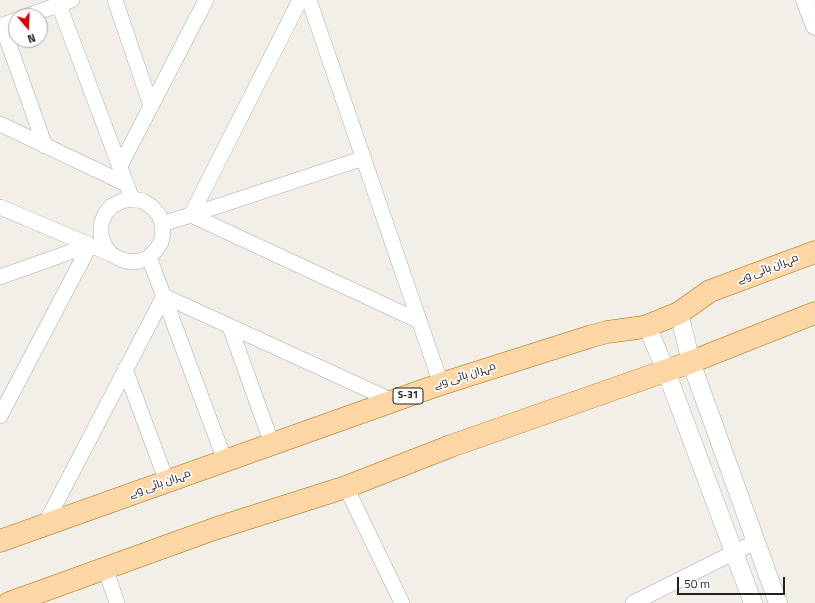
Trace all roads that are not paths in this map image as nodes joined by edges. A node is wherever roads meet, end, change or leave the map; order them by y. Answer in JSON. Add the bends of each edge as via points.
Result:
{"nodes":[{"id":1,"x":115,"y":0,"type":"edge"},
{"id":2,"x":206,"y":0,"type":"edge"},
{"id":3,"x":300,"y":0,"type":"edge"},
{"id":4,"x":309,"y":0,"type":"edge"},
{"id":5,"x":805,"y":0,"type":"edge"},
{"id":6,"x":66,"y":2,"type":"edge"},
{"id":7,"x":48,"y":8,"type":"edge"},
{"id":8,"x":6,"y":24,"type":"edge"},
{"id":9,"x":815,"y":26,"type":"edge"},
{"id":10,"x":151,"y":106,"type":"junction"},
{"id":11,"x":0,"y":124,"type":"edge"},
{"id":12,"x":45,"y":146,"type":"junction"},
{"id":13,"x":364,"y":158,"type":"junction"},
{"id":14,"x":120,"y":166,"type":"junction"},
{"id":15,"x":126,"y":184,"type":"junction"},
{"id":16,"x":132,"y":199,"type":"junction"},
{"id":17,"x":0,"y":207,"type":"edge"},
{"id":18,"x":190,"y":215,"type":"junction"},
{"id":19,"x":162,"y":224,"type":"junction"},
{"id":20,"x":90,"y":245,"type":"junction"},
{"id":21,"x":815,"y":252,"type":"edge"},
{"id":22,"x":111,"y":254,"type":"junction"},
{"id":23,"x":149,"y":257,"type":"junction"},
{"id":24,"x":0,"y":277,"type":"edge"},
{"id":25,"x":164,"y":296,"type":"junction"},
{"id":26,"x":679,"y":313,"type":"junction"},
{"id":27,"x":815,"y":313,"type":"edge"},
{"id":28,"x":419,"y":321,"type":"junction"},
{"id":29,"x":647,"y":326,"type":"junction"},
{"id":30,"x":230,"y":327,"type":"junction"},
{"id":31,"x":691,"y":362,"type":"junction"},
{"id":32,"x":125,"y":369,"type":"junction"},
{"id":33,"x":666,"y":371,"type":"junction"},
{"id":34,"x":441,"y":384,"type":"junction"},
{"id":35,"x":393,"y":401,"type":"junction"},
{"id":36,"x":0,"y":416,"type":"edge"},
{"id":37,"x":272,"y":444,"type":"junction"},
{"id":38,"x":225,"y":461,"type":"junction"},
{"id":39,"x":167,"y":482,"type":"junction"},
{"id":40,"x":346,"y":487,"type":"junction"},
{"id":41,"x":44,"y":526,"type":"junction"},
{"id":42,"x":0,"y":541,"type":"edge"},
{"id":43,"x":755,"y":542,"type":"junction"},
{"id":44,"x":735,"y":553,"type":"junction"},
{"id":45,"x":105,"y":568,"type":"junction"},
{"id":46,"x":10,"y":603,"type":"edge"},
{"id":47,"x":117,"y":603,"type":"edge"},
{"id":48,"x":402,"y":603,"type":"edge"},
{"id":49,"x":633,"y":603,"type":"edge"},
{"id":50,"x":753,"y":603,"type":"edge"},
{"id":51,"x":778,"y":603,"type":"edge"}],
"edges":[{"from":1,"to":10,"type":"street"},
{"from":2,"to":10,"type":"street"},
{"from":3,"to":18,"type":"street"},
{"from":4,"to":13,"type":"street"},
{"from":5,"to":9,"type":"street"},
{"from":6,"to":7,"type":"street"},
{"from":6,"to":14,"type":"street"},
{"from":8,"to":12,"type":"street"},
{"from":10,"to":14,"type":"street"},
{"from":11,"to":12,"type":"street"},
{"from":12,"to":15,"type":"street"},
{"from":13,"to":18,"type":"street"},
{"from":13,"to":28,"type":"street"},
{"from":14,"to":15,"type":"street"},
{"from":15,"to":16,"type":"street"},
{"from":16,"to":19,"type":"street","via":[[143,201],[152,207]]},
{"from":16,"to":22,"type":"street","via":[[112,206],[103,219],[101,235],[104,245]]},
{"from":17,"to":20,"type":"street"},
{"from":18,"to":19,"type":"street"},
{"from":18,"to":28,"type":"street"},
{"from":19,"to":23,"type":"street","via":[[161,242]]},
{"from":20,"to":22,"type":"street"},
{"from":20,"to":24,"type":"street"},
{"from":20,"to":36,"type":"street"},
{"from":21,"to":26,"type":"main road","name":"مہران ہائی وے","number":"S-31","via":[[710,291]]},
{"from":22,"to":23,"type":"street","via":[[130,262]]},
{"from":23,"to":25,"type":"street"},
{"from":25,"to":30,"type":"street"},
{"from":25,"to":32,"type":"street"},
{"from":25,"to":38,"type":"street"},
{"from":26,"to":29,"type":"main road","name":"مہران ہائی وے","number":"S-31"},
{"from":26,"to":31,"type":"street"},
{"from":27,"to":31,"type":"main road"},
{"from":28,"to":34,"type":"street"},
{"from":29,"to":33,"type":"street"},
{"from":29,"to":34,"type":"main road","name":"مہران ہائی وے","number":"S-31","via":[[592,336]]},
{"from":30,"to":35,"type":"street"},
{"from":30,"to":37,"type":"street"},
{"from":31,"to":33,"type":"main road"},
{"from":31,"to":43,"type":"street"},
{"from":32,"to":39,"type":"street"},
{"from":32,"to":41,"type":"street"},
{"from":33,"to":40,"type":"main road","via":[[451,446]]},
{"from":33,"to":44,"type":"street"},
{"from":34,"to":35,"type":"main road","name":"مہران ہائی وے","number":"S-31"},
{"from":35,"to":37,"type":"main road","name":"مہران ہائی وے","number":"S-31"},
{"from":37,"to":38,"type":"main road","name":"مہران ہائی وے","number":"S-31"},
{"from":38,"to":39,"type":"main road","name":"مہران ہائی وے","number":"S-31"},
{"from":39,"to":41,"type":"main road","name":"مہران ہائی وے","number":"S-31"},
{"from":40,"to":45,"type":"main road","via":[[214,529]]},
{"from":40,"to":48,"type":"street"},
{"from":41,"to":42,"type":"main road","name":"مہران ہائی وے","number":"S-31"},
{"from":43,"to":44,"type":"street"},
{"from":43,"to":51,"type":"street"},
{"from":44,"to":49,"type":"street"},
{"from":44,"to":50,"type":"street"},
{"from":45,"to":46,"type":"main road"},
{"from":45,"to":47,"type":"street"}]}
